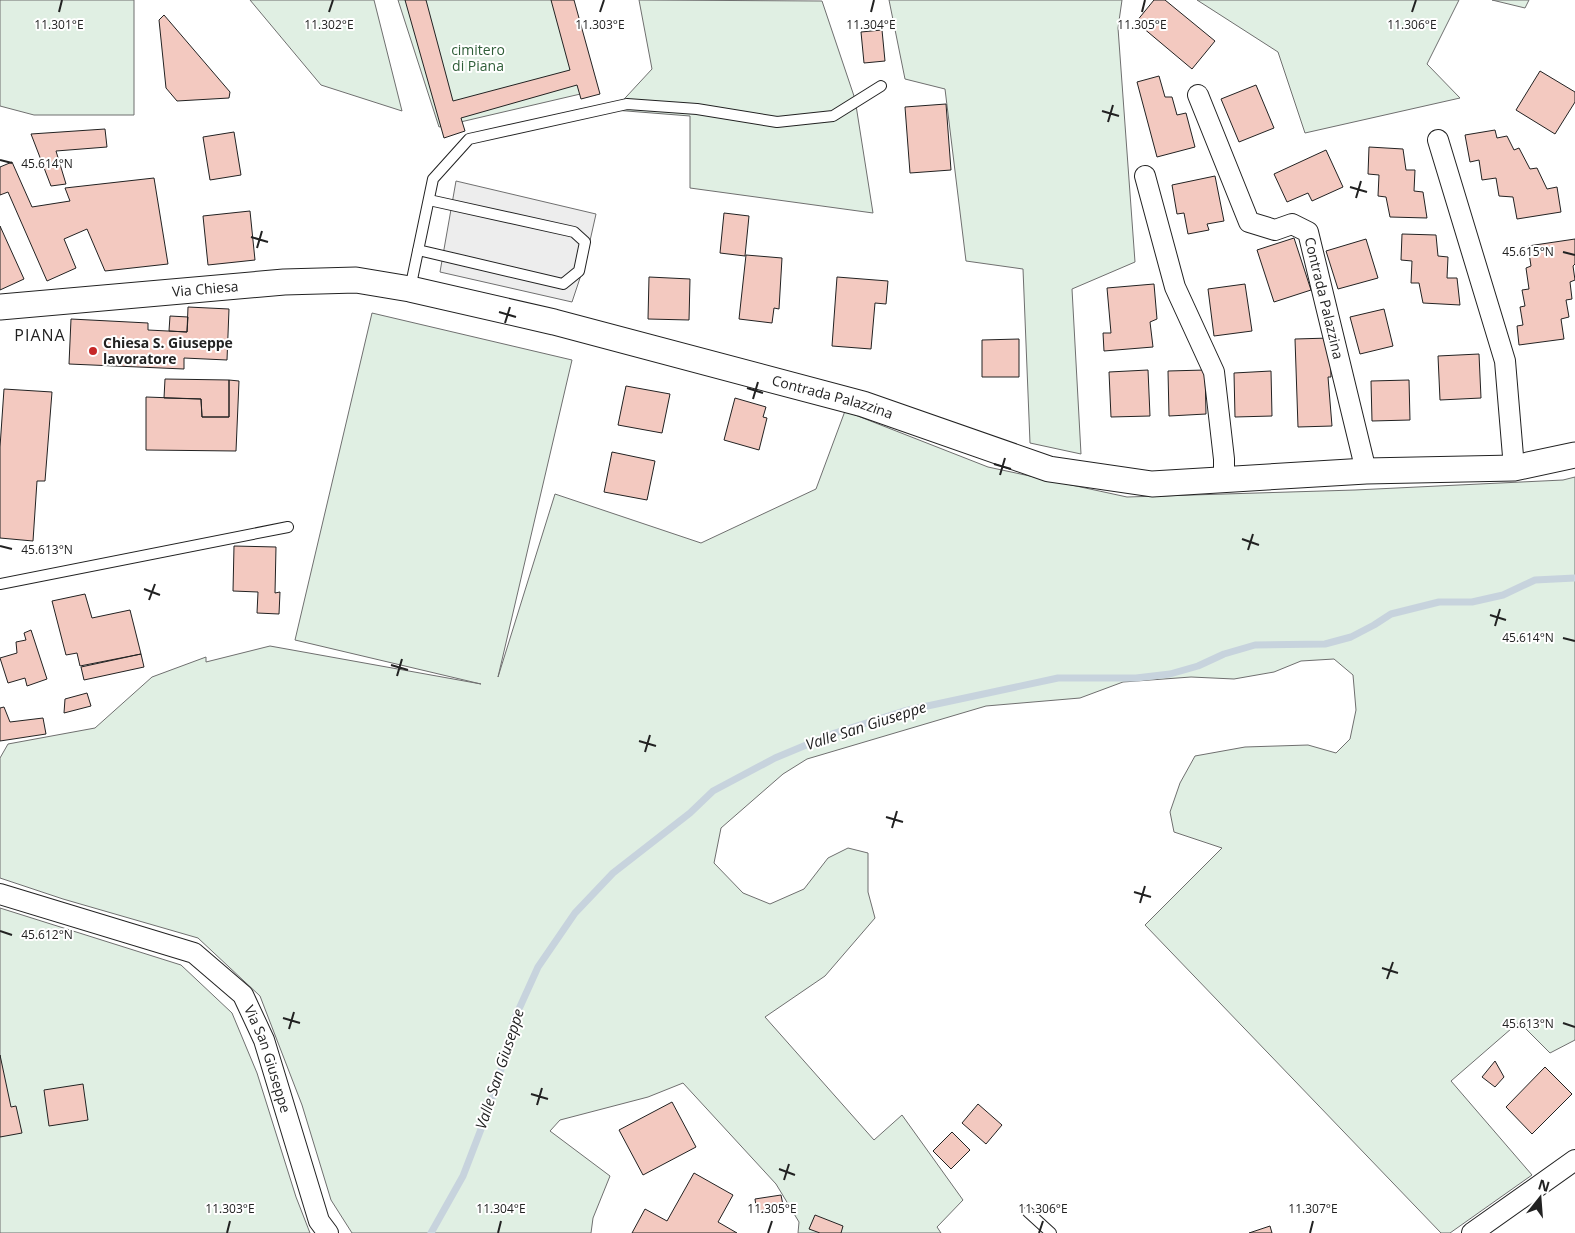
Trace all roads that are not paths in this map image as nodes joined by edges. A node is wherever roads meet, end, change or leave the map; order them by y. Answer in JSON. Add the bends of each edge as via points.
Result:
{"nodes":[{"id":1,"x":881,"y":86,"type":"dead end"},
{"id":2,"x":1198,"y":95,"type":"dead end"},
{"id":3,"x":1438,"y":140,"type":"dead end"},
{"id":4,"x":1145,"y":176,"type":"dead end"},
{"id":5,"x":429,"y":200,"type":"junction"},
{"id":6,"x":418,"y":250,"type":"junction"},
{"id":7,"x":410,"y":289,"type":"junction"},
{"id":8,"x":0,"y":307,"type":"edge"},
{"id":9,"x":1575,"y":455,"type":"edge"},
{"id":10,"x":1514,"y":468,"type":"junction"},
{"id":11,"x":1366,"y":471,"type":"junction"},
{"id":12,"x":1224,"y":480,"type":"junction"},
{"id":13,"x":288,"y":527,"type":"dead end"},
{"id":14,"x":0,"y":584,"type":"edge"},
{"id":15,"x":0,"y":894,"type":"edge"},
{"id":16,"x":1575,"y":1160,"type":"edge"},
{"id":17,"x":1028,"y":1212,"type":"dead end"},
{"id":18,"x":328,"y":1233,"type":"edge"},
{"id":19,"x":1050,"y":1233,"type":"edge"},
{"id":20,"x":1472,"y":1233,"type":"edge"}],
"edges":[{"from":1,"to":5,"type":"lane","via":[[834,116],[777,122],[697,109],[628,104],[469,139],[433,179]]},
{"from":2,"to":11,"type":"street","name":"Contrada Palazzina","via":[[1249,222],[1275,230],[1292,224],[1308,232]]},
{"from":3,"to":10,"type":"street","via":[[1505,362]]},
{"from":4,"to":12,"type":"street","via":[[1176,287],[1214,372]]},
{"from":5,"to":6,"type":"lane"},
{"from":5,"to":6,"type":"lane","via":[[574,232],[585,242],[579,271],[563,284]]},
{"from":6,"to":7,"type":"lane"},
{"from":7,"to":8,"type":"street","name":"Via Chiesa","via":[[356,280],[284,282]]},
{"from":7,"to":12,"type":"street","name":"Contrada Palazzina","via":[[554,322],[863,404],[1049,469],[1152,484]]},
{"from":9,"to":10,"type":"street","name":"Contrada Palazzina"},
{"from":10,"to":11,"type":"street","name":"Contrada Palazzina"},
{"from":11,"to":12,"type":"street","name":"Contrada Palazzina"},
{"from":13,"to":14,"type":"lane"},
{"from":15,"to":18,"type":"street","name":"Via San Giuseppe","via":[[194,953],[243,995],[264,1040],[319,1221]]},
{"from":16,"to":20,"type":"street"},
{"from":17,"to":19,"type":"lane"}]}
